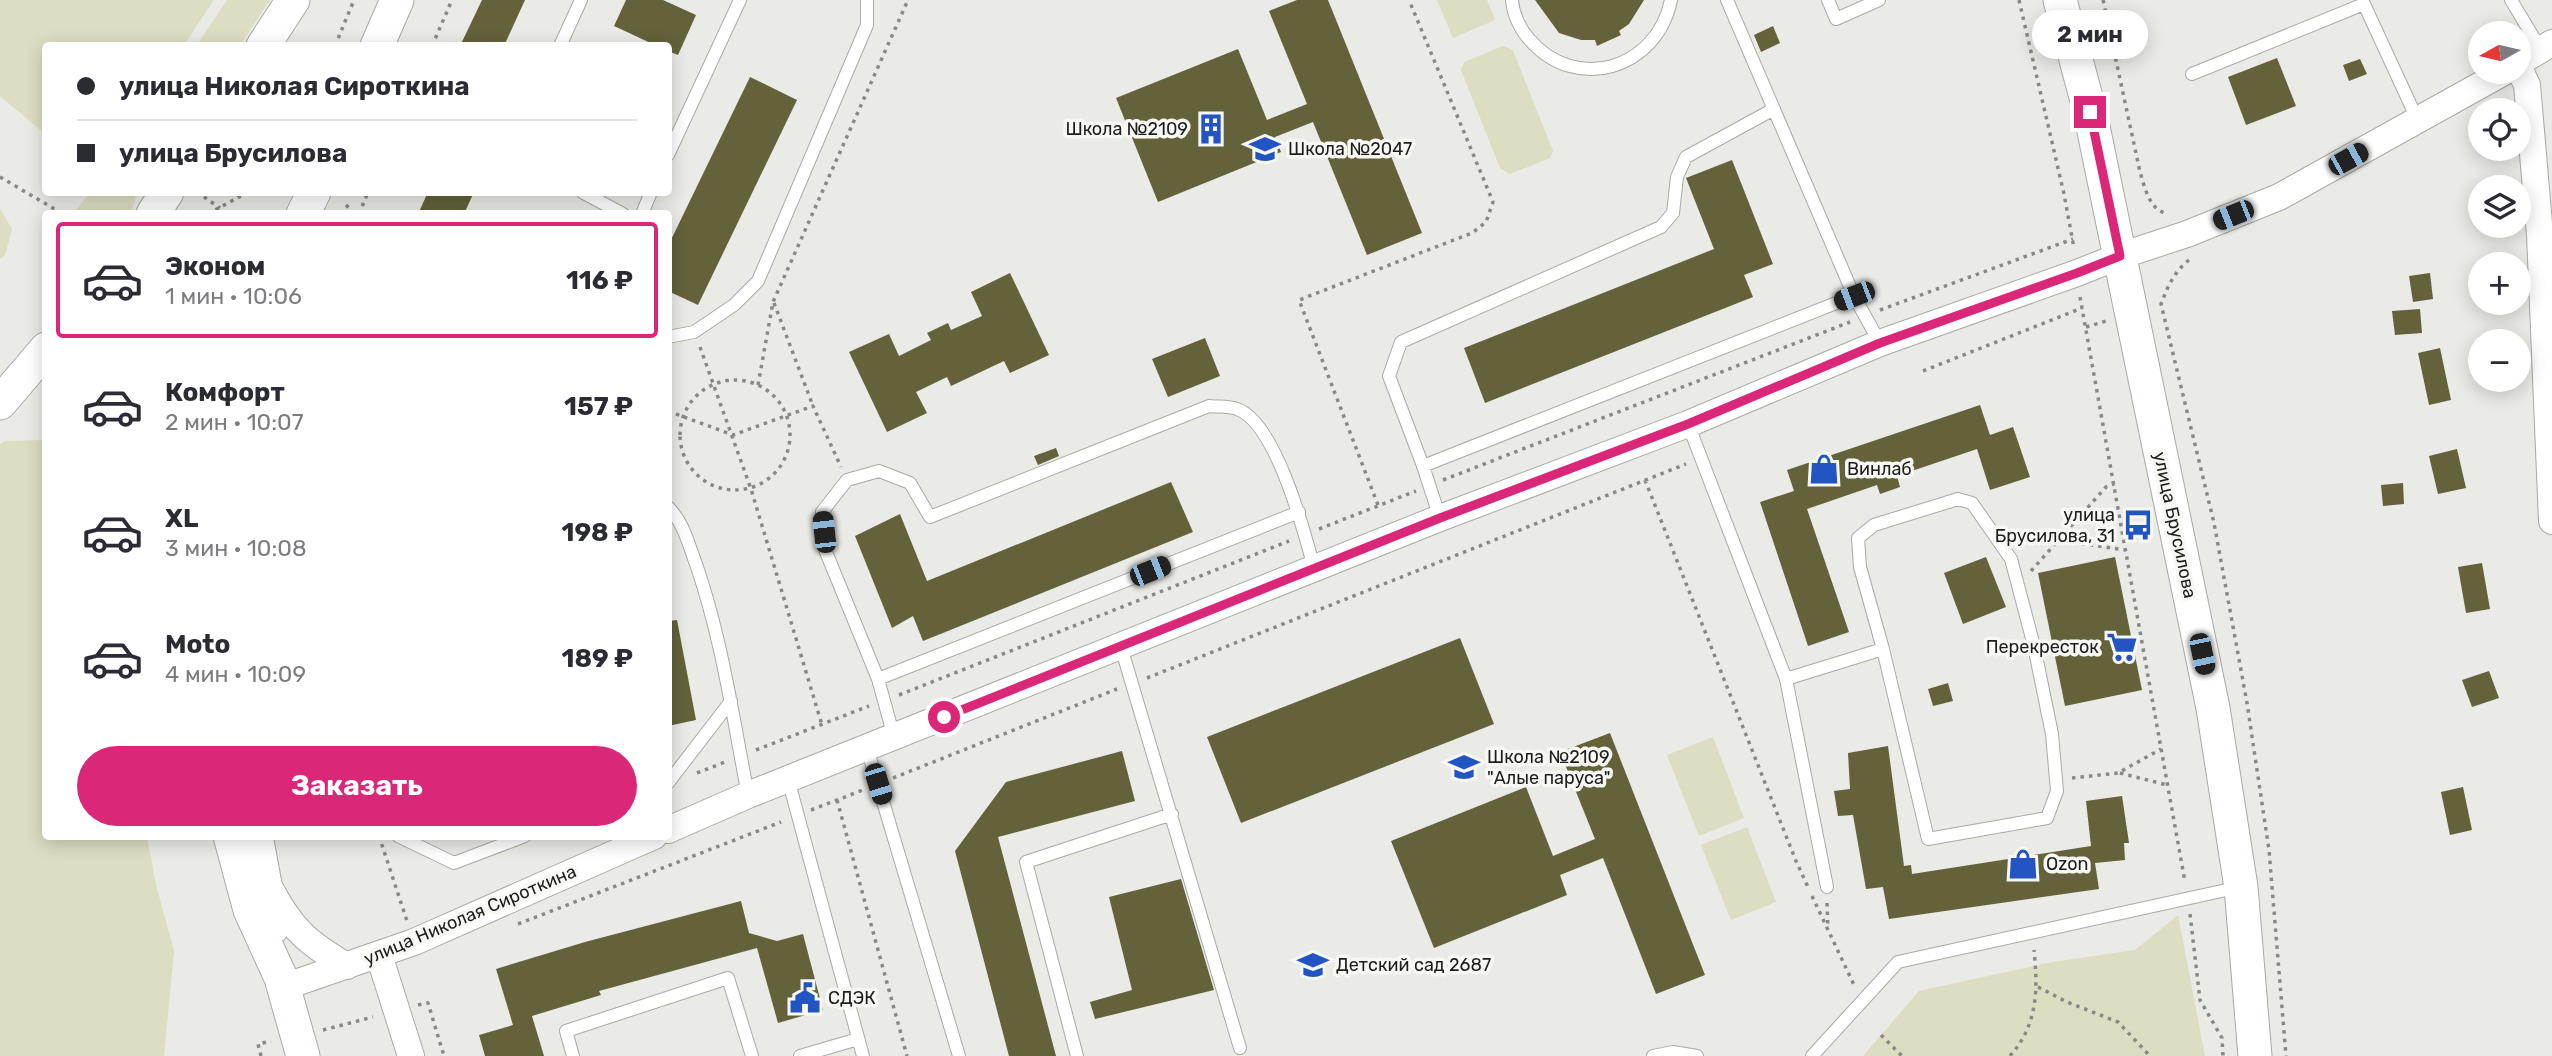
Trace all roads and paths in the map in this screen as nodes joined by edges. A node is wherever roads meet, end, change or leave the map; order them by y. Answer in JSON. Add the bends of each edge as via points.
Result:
{"nodes":[{"id":1,"x":293,"y":0,"type":"edge"},
{"id":2,"x":354,"y":0,"type":"edge"},
{"id":3,"x":397,"y":0,"type":"edge"},
{"id":4,"x":452,"y":0,"type":"edge"},
{"id":5,"x":581,"y":0,"type":"edge"},
{"id":6,"x":725,"y":0,"type":"edge"},
{"id":7,"x":867,"y":0,"type":"edge"},
{"id":8,"x":908,"y":0,"type":"edge"},
{"id":9,"x":1409,"y":0,"type":"edge"},
{"id":10,"x":1512,"y":0,"type":"edge"},
{"id":11,"x":1671,"y":0,"type":"edge"},
{"id":12,"x":1727,"y":0,"type":"edge"},
{"id":13,"x":1828,"y":0,"type":"edge"},
{"id":14,"x":1879,"y":0,"type":"edge"},
{"id":15,"x":2019,"y":0,"type":"edge"},
{"id":16,"x":2060,"y":0,"type":"edge"},
{"id":17,"x":2103,"y":0,"type":"edge"},
{"id":18,"x":2511,"y":0,"type":"edge"},
{"id":19,"x":739,"y":3,"type":"edge"},
{"id":20,"x":266,"y":42,"type":"edge"},
{"id":21,"x":337,"y":42,"type":"edge"},
{"id":22,"x":379,"y":42,"type":"edge"},
{"id":23,"x":434,"y":42,"type":"edge"},
{"id":24,"x":563,"y":42,"type":"edge"},
{"id":25,"x":2532,"y":56,"type":"edge"},
{"id":26,"x":2192,"y":74,"type":"dead end"},
{"id":27,"x":2483,"y":84,"type":"edge"},
{"id":28,"x":1774,"y":108,"type":"junction"},
{"id":29,"x":2418,"y":121,"type":"junction"},
{"id":30,"x":672,"y":147,"type":"edge"},
{"id":31,"x":0,"y":177,"type":"edge"},
{"id":32,"x":203,"y":196,"type":"edge"},
{"id":33,"x":241,"y":196,"type":"edge"},
{"id":34,"x":589,"y":196,"type":"edge"},
{"id":35,"x":346,"y":205,"type":"dead end"},
{"id":36,"x":220,"y":208,"type":"junction"},
{"id":37,"x":56,"y":210,"type":"edge"},
{"id":38,"x":216,"y":210,"type":"edge"},
{"id":39,"x":352,"y":210,"type":"edge"},
{"id":40,"x":616,"y":210,"type":"edge"},
{"id":41,"x":2188,"y":234,"type":"junction"},
{"id":42,"x":2073,"y":239,"type":"junction"},
{"id":43,"x":2120,"y":256,"type":"junction"},
{"id":44,"x":2077,"y":273,"type":"junction"},
{"id":45,"x":1854,"y":296,"type":"junction"},
{"id":46,"x":773,"y":302,"type":"junction"},
{"id":47,"x":2082,"y":308,"type":"junction"},
{"id":48,"x":1865,"y":316,"type":"junction"},
{"id":49,"x":694,"y":332,"type":"junction"},
{"id":50,"x":672,"y":336,"type":"edge"},
{"id":51,"x":1880,"y":343,"type":"junction"},
{"id":52,"x":42,"y":352,"type":"edge"},
{"id":53,"x":1923,"y":371,"type":"dead end"},
{"id":54,"x":715,"y":384,"type":"junction"},
{"id":55,"x":758,"y":385,"type":"junction"},
{"id":56,"x":3,"y":395,"type":"edge"},
{"id":57,"x":813,"y":406,"type":"junction"},
{"id":58,"x":672,"y":413,"type":"edge"},
{"id":59,"x":787,"y":415,"type":"junction"},
{"id":60,"x":683,"y":417,"type":"junction"},
{"id":61,"x":1688,"y":424,"type":"junction"},
{"id":62,"x":733,"y":435,"type":"junction"},
{"id":63,"x":1702,"y":458,"type":"junction"},
{"id":64,"x":1423,"y":466,"type":"junction"},
{"id":65,"x":847,"y":480,"type":"junction"},
{"id":66,"x":1645,"y":480,"type":"junction"},
{"id":67,"x":2114,"y":484,"type":"junction"},
{"id":68,"x":1430,"y":485,"type":"junction"},
{"id":69,"x":751,"y":489,"type":"junction"},
{"id":70,"x":1378,"y":505,"type":"junction"},
{"id":71,"x":672,"y":511,"type":"edge"},
{"id":72,"x":1299,"y":512,"type":"junction"},
{"id":73,"x":1440,"y":518,"type":"junction"},
{"id":74,"x":2552,"y":521,"type":"edge"},
{"id":75,"x":1992,"y":531,"type":"junction"},
{"id":76,"x":1305,"y":534,"type":"junction"},
{"id":77,"x":2060,"y":539,"type":"junction"},
{"id":78,"x":2126,"y":550,"type":"junction"},
{"id":79,"x":1314,"y":568,"type":"junction"},
{"id":80,"x":2018,"y":586,"type":"junction"},
{"id":81,"x":1121,"y":647,"type":"junction"},
{"id":82,"x":1883,"y":649,"type":"junction"},
{"id":83,"x":878,"y":679,"type":"junction"},
{"id":84,"x":1786,"y":679,"type":"junction"},
{"id":85,"x":1132,"y":683,"type":"junction"},
{"id":86,"x":731,"y":701,"type":"junction"},
{"id":87,"x":884,"y":701,"type":"junction"},
{"id":88,"x":822,"y":725,"type":"junction"},
{"id":89,"x":894,"y":737,"type":"junction"},
{"id":90,"x":867,"y":748,"type":"junction"},
{"id":91,"x":2161,"y":749,"type":"junction"},
{"id":92,"x":740,"y":756,"type":"junction"},
{"id":93,"x":2118,"y":773,"type":"junction"},
{"id":94,"x":692,"y":774,"type":"dead end"},
{"id":95,"x":672,"y":778,"type":"edge"},
{"id":96,"x":788,"y":779,"type":"junction"},
{"id":97,"x":2056,"y":780,"type":"junction"},
{"id":98,"x":878,"y":784,"type":"junction"},
{"id":99,"x":2168,"y":785,"type":"junction"},
{"id":100,"x":748,"y":795,"type":"junction"},
{"id":101,"x":836,"y":800,"type":"junction"},
{"id":102,"x":1171,"y":814,"type":"junction"},
{"id":103,"x":798,"y":816,"type":"junction"},
{"id":104,"x":672,"y":828,"type":"edge"},
{"id":105,"x":231,"y":840,"type":"edge"},
{"id":106,"x":257,"y":840,"type":"edge"},
{"id":107,"x":380,"y":840,"type":"edge"},
{"id":108,"x":406,"y":840,"type":"edge"},
{"id":109,"x":514,"y":840,"type":"edge"},
{"id":110,"x":645,"y":840,"type":"edge"},
{"id":111,"x":267,"y":883,"type":"junction"},
{"id":112,"x":1827,"y":887,"type":"joint"},
{"id":113,"x":2241,"y":887,"type":"junction"},
{"id":114,"x":2188,"y":898,"type":"junction"},
{"id":115,"x":514,"y":926,"type":"dead end"},
{"id":116,"x":1828,"y":931,"type":"junction"},
{"id":117,"x":2031,"y":933,"type":"junction"},
{"id":118,"x":414,"y":942,"type":"junction"},
{"id":119,"x":379,"y":955,"type":"junction"},
{"id":120,"x":347,"y":967,"type":"junction"},
{"id":121,"x":282,"y":983,"type":"junction"},
{"id":122,"x":2038,"y":987,"type":"junction"},
{"id":123,"x":1862,"y":1002,"type":"junction"},
{"id":124,"x":397,"y":1012,"type":"junction"},
{"id":125,"x":1881,"y":1035,"type":"dead end"},
{"id":126,"x":858,"y":1039,"type":"junction"},
{"id":127,"x":300,"y":1046,"type":"edge"},
{"id":128,"x":1240,"y":1048,"type":"dead end"},
{"id":129,"x":261,"y":1056,"type":"edge"},
{"id":130,"x":411,"y":1056,"type":"edge"},
{"id":131,"x":573,"y":1056,"type":"edge"},
{"id":132,"x":752,"y":1056,"type":"edge"},
{"id":133,"x":800,"y":1056,"type":"edge"},
{"id":134,"x":863,"y":1056,"type":"edge"},
{"id":135,"x":907,"y":1056,"type":"edge"},
{"id":136,"x":959,"y":1056,"type":"edge"},
{"id":137,"x":1077,"y":1056,"type":"edge"},
{"id":138,"x":1653,"y":1056,"type":"edge"},
{"id":139,"x":1697,"y":1056,"type":"edge"},
{"id":140,"x":1812,"y":1056,"type":"edge"},
{"id":141,"x":1902,"y":1056,"type":"edge"},
{"id":142,"x":2010,"y":1056,"type":"edge"},
{"id":143,"x":2150,"y":1056,"type":"edge"},
{"id":144,"x":2223,"y":1056,"type":"edge"},
{"id":145,"x":2255,"y":1056,"type":"edge"},
{"id":146,"x":2286,"y":1056,"type":"edge"}],
"edges":[{"from":1,"to":20,"type":"street"},
{"from":2,"to":21,"type":"path"},
{"from":3,"to":22,"type":"street"},
{"from":4,"to":23,"type":"path"},
{"from":5,"to":24,"type":"lane"},
{"from":6,"to":19,"type":"lane"},
{"from":7,"to":49,"type":"lane","via":[[867,25],[758,281],[734,305]]},
{"from":8,"to":46,"type":"path"},
{"from":9,"to":70,"type":"path","via":[[1493,202],[1486,222],[1472,233],[1299,300]]},
{"from":10,"to":11,"type":"lane","via":[[1522,31],[1539,50],[1561,64],[1586,69],[1612,67],[1636,57],[1655,39]]},
{"from":12,"to":28,"type":"lane"},
{"from":13,"to":14,"type":"lane","via":[[1836,19]]},
{"from":15,"to":42,"type":"path"},
{"from":16,"to":43,"type":"street","name":"улица Брусилова","via":[[2090,112]]},
{"from":17,"to":41,"type":"path","via":[[2148,197],[2161,213],[2181,217]]},
{"from":18,"to":25,"type":"lane"},
{"from":19,"to":30,"type":"lane"},
{"from":25,"to":74,"type":"street","via":[[2528,85],[2540,235]]},
{"from":26,"to":29,"type":"lane","via":[[2364,4]]},
{"from":27,"to":29,"type":"street"},
{"from":28,"to":45,"type":"lane"},
{"from":28,"to":64,"type":"lane","via":[[1686,157],[1677,177],[1674,213],[1661,227],[1401,342],[1389,376]]},
{"from":29,"to":41,"type":"street","via":[[2279,197]]},
{"from":31,"to":37,"type":"path"},
{"from":32,"to":36,"type":"path"},
{"from":33,"to":36,"type":"path"},
{"from":34,"to":40,"type":"lane"},
{"from":35,"to":39,"type":"path"},
{"from":36,"to":38,"type":"path"},
{"from":41,"to":43,"type":"street"},
{"from":41,"to":146,"type":"path","via":[[2194,255],[2170,281],[2161,304],[2214,523],[2247,703],[2269,850]]},
{"from":42,"to":44,"type":"path"},
{"from":42,"to":48,"type":"path"},
{"from":43,"to":44,"type":"street"},
{"from":43,"to":113,"type":"street","name":"улица Брусилова","via":[[2213,708]]},
{"from":44,"to":47,"type":"path"},
{"from":44,"to":51,"type":"street"},
{"from":45,"to":48,"type":"lane"},
{"from":45,"to":64,"type":"lane"},
{"from":46,"to":55,"type":"path"},
{"from":46,"to":57,"type":"path"},
{"from":47,"to":53,"type":"path"},
{"from":47,"to":67,"type":"path"},
{"from":48,"to":51,"type":"lane"},
{"from":48,"to":68,"type":"path"},
{"from":49,"to":50,"type":"lane"},
{"from":49,"to":54,"type":"path"},
{"from":51,"to":61,"type":"street"},
{"from":52,"to":56,"type":"street"},
{"from":54,"to":55,"type":"path","via":[[729,380]]},
{"from":54,"to":60,"type":"path","via":[[701,392]]},
{"from":54,"to":62,"type":"path"},
{"from":55,"to":59,"type":"path"},
{"from":57,"to":59,"type":"path"},
{"from":57,"to":65,"type":"path"},
{"from":58,"to":60,"type":"path"},
{"from":59,"to":62,"type":"path"},
{"from":59,"to":69,"type":"path","via":[[789,451],[781,467]]},
{"from":60,"to":62,"type":"path"},
{"from":60,"to":69,"type":"path","via":[[682,451],[702,480],[717,488]]},
{"from":61,"to":63,"type":"lane"},
{"from":61,"to":73,"type":"street"},
{"from":62,"to":69,"type":"path"},
{"from":63,"to":66,"type":"path"},
{"from":63,"to":84,"type":"lane"},
{"from":64,"to":68,"type":"lane"},
{"from":65,"to":72,"type":"lane","via":[[879,471],[910,483],[930,517],[1209,406],[1237,409],[1260,425]]},
{"from":65,"to":83,"type":"lane","via":[[822,512],[825,552]]},
{"from":66,"to":85,"type":"path"},
{"from":66,"to":116,"type":"path","via":[[1796,862]]},
{"from":67,"to":77,"type":"path","via":[[2106,486]]},
{"from":67,"to":78,"type":"path"},
{"from":68,"to":70,"type":"path"},
{"from":68,"to":73,"type":"lane"},
{"from":69,"to":88,"type":"path"},
{"from":70,"to":76,"type":"path"},
{"from":71,"to":86,"type":"lane","via":[[680,519],[705,592]]},
{"from":72,"to":76,"type":"lane"},
{"from":72,"to":83,"type":"lane"},
{"from":73,"to":79,"type":"street"},
{"from":75,"to":77,"type":"path"},
{"from":75,"to":80,"type":"lane","via":[[2011,559]]},
{"from":75,"to":82,"type":"lane","via":[[1972,503],[1958,499],[1874,525],[1858,537],[1860,567]]},
{"from":76,"to":79,"type":"lane"},
{"from":76,"to":87,"type":"path"},
{"from":77,"to":78,"type":"path"},
{"from":77,"to":80,"type":"path"},
{"from":78,"to":91,"type":"path"},
{"from":79,"to":81,"type":"street"},
{"from":80,"to":97,"type":"lane","via":[[2052,734]]},
{"from":81,"to":85,"type":"lane"},
{"from":81,"to":89,"type":"street"},
{"from":82,"to":84,"type":"lane"},
{"from":82,"to":97,"type":"lane","via":[[1928,839],[2047,818],[2057,791]]},
{"from":83,"to":87,"type":"lane"},
{"from":84,"to":112,"type":"lane"},
{"from":85,"to":98,"type":"path"},
{"from":85,"to":102,"type":"lane"},
{"from":86,"to":92,"type":"lane"},
{"from":86,"to":95,"type":"lane"},
{"from":87,"to":88,"type":"path"},
{"from":87,"to":89,"type":"lane"},
{"from":88,"to":92,"type":"path"},
{"from":89,"to":90,"type":"street"},
{"from":90,"to":96,"type":"street"},
{"from":90,"to":98,"type":"lane"},
{"from":91,"to":93,"type":"path"},
{"from":91,"to":99,"type":"path"},
{"from":92,"to":94,"type":"path"},
{"from":92,"to":100,"type":"lane"},
{"from":93,"to":97,"type":"path"},
{"from":93,"to":99,"type":"path"},
{"from":96,"to":100,"type":"street"},
{"from":96,"to":103,"type":"lane"},
{"from":98,"to":101,"type":"path"},
{"from":98,"to":136,"type":"lane"},
{"from":99,"to":114,"type":"path"},
{"from":100,"to":104,"type":"street"},
{"from":101,"to":103,"type":"path"},
{"from":101,"to":135,"type":"path"},
{"from":102,"to":128,"type":"lane"},
{"from":102,"to":137,"type":"lane","via":[[1026,862]]},
{"from":103,"to":115,"type":"path"},
{"from":103,"to":126,"type":"lane"},
{"from":105,"to":121,"type":"street","via":[[250,910]]},
{"from":106,"to":111,"type":"street"},
{"from":107,"to":118,"type":"path"},
{"from":108,"to":109,"type":"lane","via":[[454,863]]},
{"from":110,"to":118,"type":"street","name":"улица Николая Сироткина"},
{"from":111,"to":120,"type":"street","via":[[302,936]]},
{"from":111,"to":121,"type":"street"},
{"from":112,"to":116,"type":"path"},
{"from":113,"to":114,"type":"lane"},
{"from":113,"to":145,"type":"street","name":"улица Брусилова"},
{"from":114,"to":117,"type":"lane"},
{"from":114,"to":144,"type":"path","via":[[2200,1000],[2222,1038]]},
{"from":116,"to":123,"type":"path"},
{"from":117,"to":122,"type":"path"},
{"from":117,"to":123,"type":"lane","via":[[1898,962]]},
{"from":118,"to":119,"type":"street","name":"улица Николая Сироткина"},
{"from":119,"to":120,"type":"street","name":"улица Николая Сироткина"},
{"from":119,"to":124,"type":"street"},
{"from":120,"to":121,"type":"street","name":"улица Николая Сироткина"},
{"from":121,"to":127,"type":"street"},
{"from":122,"to":142,"type":"path","via":[[2030,1022]]},
{"from":122,"to":143,"type":"path","via":[[2118,1022]]},
{"from":123,"to":140,"type":"lane"},
{"from":124,"to":127,"type":"path"},
{"from":124,"to":130,"type":"street"},
{"from":125,"to":141,"type":"path"},
{"from":126,"to":133,"type":"lane"},
{"from":126,"to":134,"type":"lane"},
{"from":127,"to":129,"type":"path","via":[[258,1044]]},
{"from":131,"to":132,"type":"lane","via":[[566,1031],[728,978]]},
{"from":138,"to":139,"type":"lane","via":[[1673,1052]]}]}
